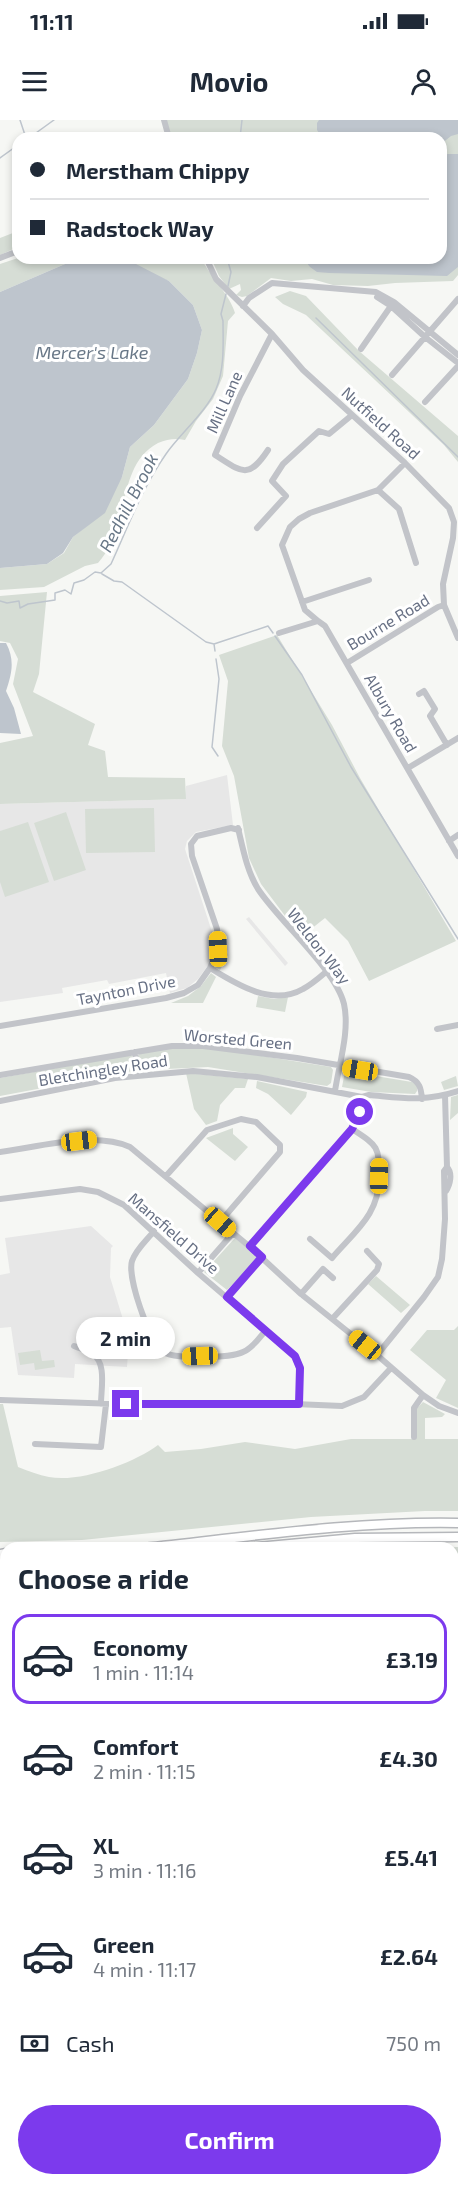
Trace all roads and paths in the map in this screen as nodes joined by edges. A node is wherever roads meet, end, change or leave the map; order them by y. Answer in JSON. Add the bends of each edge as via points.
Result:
{"nodes":[{"id":1,"x":209,"y":264,"type":"edge"},
{"id":2,"x":458,"y":299,"type":"edge"},
{"id":3,"x":393,"y":304,"type":"junction"},
{"id":4,"x":243,"y":306,"type":"junction"},
{"id":5,"x":272,"y":334,"type":"junction"},
{"id":6,"x":427,"y":334,"type":"junction"},
{"id":7,"x":361,"y":349,"type":"dead end"},
{"id":8,"x":458,"y":355,"type":"edge"},
{"id":9,"x":458,"y":364,"type":"edge"},
{"id":10,"x":392,"y":375,"type":"dead end"},
{"id":11,"x":425,"y":402,"type":"dead end"},
{"id":12,"x":352,"y":415,"type":"junction"},
{"id":13,"x":268,"y":450,"type":"dead end"},
{"id":14,"x":405,"y":463,"type":"junction"},
{"id":15,"x":378,"y":490,"type":"junction"},
{"id":16,"x":257,"y":528,"type":"dead end"},
{"id":17,"x":455,"y":542,"type":"edge"},
{"id":18,"x":416,"y":563,"type":"dead end"},
{"id":19,"x":369,"y":580,"type":"dead end"},
{"id":20,"x":302,"y":602,"type":"junction"},
{"id":21,"x":444,"y":605,"type":"junction"},
{"id":22,"x":318,"y":621,"type":"junction"},
{"id":23,"x":279,"y":633,"type":"dead end"},
{"id":24,"x":458,"y":638,"type":"edge"},
{"id":25,"x":347,"y":663,"type":"junction"},
{"id":26,"x":419,"y":694,"type":"dead end"},
{"id":27,"x":458,"y":738,"type":"edge"},
{"id":28,"x":447,"y":745,"type":"junction"},
{"id":29,"x":408,"y":768,"type":"junction"},
{"id":30,"x":238,"y":828,"type":"joint"},
{"id":31,"x":458,"y":835,"type":"edge"},
{"id":32,"x":449,"y":841,"type":"junction"},
{"id":33,"x":458,"y":856,"type":"edge"},
{"id":34,"x":210,"y":968,"type":"junction"},
{"id":35,"x":326,"y":972,"type":"junction"},
{"id":36,"x":458,"y":1025,"type":"edge"},
{"id":37,"x":0,"y":1026,"type":"edge"},
{"id":38,"x":437,"y":1029,"type":"dead end"},
{"id":39,"x":135,"y":1052,"type":"junction"},
{"id":40,"x":339,"y":1066,"type":"junction"},
{"id":41,"x":0,"y":1075,"type":"edge"},
{"id":42,"x":138,"y":1075,"type":"junction"},
{"id":43,"x":335,"y":1091,"type":"junction"},
{"id":44,"x":458,"y":1091,"type":"edge"},
{"id":45,"x":445,"y":1095,"type":"junction"},
{"id":46,"x":362,"y":1097,"type":"junction"},
{"id":47,"x":422,"y":1099,"type":"junction"},
{"id":48,"x":0,"y":1101,"type":"edge"},
{"id":49,"x":352,"y":1129,"type":"junction"},
{"id":50,"x":0,"y":1152,"type":"edge"},
{"id":51,"x":166,"y":1176,"type":"junction"},
{"id":52,"x":0,"y":1199,"type":"edge"},
{"id":53,"x":220,"y":1222,"type":"junction"},
{"id":54,"x":154,"y":1231,"type":"junction"},
{"id":55,"x":233,"y":1233,"type":"junction"},
{"id":56,"x":310,"y":1239,"type":"dead end"},
{"id":57,"x":250,"y":1246,"type":"junction"},
{"id":58,"x":367,"y":1251,"type":"dead end"},
{"id":59,"x":262,"y":1257,"type":"junction"},
{"id":60,"x":198,"y":1273,"type":"junction"},
{"id":61,"x":333,"y":1278,"type":"dead end"},
{"id":62,"x":302,"y":1294,"type":"junction"},
{"id":63,"x":227,"y":1297,"type":"junction"},
{"id":64,"x":333,"y":1318,"type":"junction"},
{"id":65,"x":266,"y":1330,"type":"junction"},
{"id":66,"x":74,"y":1346,"type":"dead end"},
{"id":67,"x":377,"y":1355,"type":"junction"},
{"id":68,"x":391,"y":1368,"type":"junction"},
{"id":69,"x":423,"y":1395,"type":"junction"},
{"id":70,"x":0,"y":1400,"type":"edge"},
{"id":71,"x":103,"y":1404,"type":"junction"},
{"id":72,"x":299,"y":1404,"type":"junction"},
{"id":73,"x":458,"y":1413,"type":"edge"},
{"id":74,"x":414,"y":1437,"type":"dead end"},
{"id":75,"x":35,"y":1444,"type":"dead end"},
{"id":76,"x":458,"y":1523,"type":"edge"},
{"id":77,"x":377,"y":1537,"type":"junction"},
{"id":78,"x":458,"y":1537,"type":"edge"},
{"id":79,"x":203,"y":1542,"type":"edge"},
{"id":80,"x":304,"y":1542,"type":"edge"},
{"id":81,"x":356,"y":1542,"type":"edge"}],
"edges":[{"from":1,"to":4,"type":"street","name":"Nutfield Road","via":[[216,279]]},
{"from":2,"to":6,"type":"street"},
{"from":3,"to":4,"type":"street","via":[[368,292],[272,283]]},
{"from":3,"to":6,"type":"street"},
{"from":3,"to":7,"type":"street"},
{"from":4,"to":5,"type":"street","name":"Nutfield Road"},
{"from":5,"to":12,"type":"street","name":"Nutfield Road","via":[[303,370]]},
{"from":5,"to":13,"type":"street","name":"Mill Lane","via":[[215,454],[237,469],[248,470],[257,466]]},
{"from":6,"to":8,"type":"street"},
{"from":6,"to":9,"type":"street"},
{"from":6,"to":10,"type":"street"},
{"from":9,"to":11,"type":"street"},
{"from":12,"to":14,"type":"street","name":"Nutfield Road"},
{"from":12,"to":16,"type":"street","via":[[329,434],[319,431],[284,464],[272,481],[286,496]]},
{"from":14,"to":15,"type":"street"},
{"from":14,"to":17,"type":"street","name":"Nutfield Road","via":[[449,508]]},
{"from":15,"to":18,"type":"street","via":[[399,509]]},
{"from":15,"to":20,"type":"street","via":[[310,513],[290,527],[282,545]]},
{"from":17,"to":21,"type":"street","name":"Nutfield Road","via":[[442,584]]},
{"from":19,"to":20,"type":"street"},
{"from":20,"to":22,"type":"street","name":"Albury Road","via":[[309,615]]},
{"from":21,"to":24,"type":"street","name":"Nutfield Road"},
{"from":21,"to":25,"type":"street","name":"Bourne Road"},
{"from":22,"to":23,"type":"street"},
{"from":22,"to":25,"type":"street","name":"Albury Road","via":[[326,627]]},
{"from":25,"to":29,"type":"street","name":"Albury Road"},
{"from":26,"to":28,"type":"street","via":[[424,691],[435,709],[430,716]]},
{"from":27,"to":28,"type":"street"},
{"from":28,"to":29,"type":"street"},
{"from":29,"to":32,"type":"street","name":"Albury Road"},
{"from":30,"to":34,"type":"street","name":"Taynton Drive","via":[[197,836],[191,844],[217,929],[218,949]]},
{"from":30,"to":35,"type":"street","name":"Weldon Way","via":[[258,889]]},
{"from":31,"to":32,"type":"street"},
{"from":32,"to":33,"type":"street","name":"Albury Road"},
{"from":34,"to":35,"type":"street","via":[[255,992],[273,995],[303,990]]},
{"from":34,"to":37,"type":"street","name":"Taynton Drive","via":[[198,985],[184,993]]},
{"from":35,"to":40,"type":"street","name":"Weldon Way","via":[[344,1006]]},
{"from":36,"to":38,"type":"street"},
{"from":39,"to":40,"type":"street","name":"Worsted Green","via":[[204,1046]]},
{"from":39,"to":41,"type":"street","name":"Worsted Green"},
{"from":39,"to":42,"type":"street"},
{"from":40,"to":43,"type":"street","name":"Weldon Way"},
{"from":40,"to":47,"type":"street","name":"Worsted Green","via":[[409,1077],[417,1081]]},
{"from":42,"to":43,"type":"street","name":"Bletchingley Road","via":[[230,1073]]},
{"from":42,"to":48,"type":"street","name":"Bletchingley Road"},
{"from":43,"to":46,"type":"street","name":"Bletchingley Road"},
{"from":44,"to":45,"type":"street","name":"Bletchingley Road"},
{"from":45,"to":47,"type":"street","name":"Bletchingley Road"},
{"from":45,"to":67,"type":"street","via":[[450,1169],[438,1277]]},
{"from":46,"to":47,"type":"street","name":"Bletchingley Road"},
{"from":46,"to":49,"type":"street"},
{"from":49,"to":56,"type":"street","via":[[372,1142],[380,1155],[380,1187],[375,1205],[332,1258]]},
{"from":49,"to":57,"type":"street"},
{"from":50,"to":51,"type":"street","via":[[103,1139],[130,1148]]},
{"from":51,"to":53,"type":"street"},
{"from":51,"to":53,"type":"street","via":[[207,1130],[241,1119],[256,1122],[280,1145],[280,1152]]},
{"from":52,"to":54,"type":"street","name":"Mansfield Drive","via":[[87,1190],[124,1204]]},
{"from":53,"to":55,"type":"street"},
{"from":54,"to":60,"type":"street","name":"Mansfield Drive"},
{"from":54,"to":65,"type":"street","via":[[137,1252],[131,1268],[150,1334],[162,1351],[183,1357],[238,1354],[249,1349]]},
{"from":55,"to":57,"type":"street"},
{"from":55,"to":60,"type":"street"},
{"from":57,"to":59,"type":"street"},
{"from":58,"to":64,"type":"street","via":[[379,1264],[377,1270]]},
{"from":59,"to":62,"type":"street"},
{"from":59,"to":63,"type":"street"},
{"from":60,"to":63,"type":"street","name":"Mansfield Drive"},
{"from":61,"to":62,"type":"street","via":[[323,1269]]},
{"from":62,"to":64,"type":"street"},
{"from":63,"to":65,"type":"street","name":"Mansfield Drive"},
{"from":64,"to":67,"type":"street"},
{"from":65,"to":72,"type":"street","name":"Mansfield Drive","via":[[298,1362]]},
{"from":66,"to":71,"type":"street","via":[[92,1353],[99,1361]]},
{"from":67,"to":68,"type":"street"},
{"from":68,"to":69,"type":"street"},
{"from":68,"to":72,"type":"street","via":[[369,1394],[355,1402],[337,1406]]},
{"from":69,"to":73,"type":"street"},
{"from":69,"to":74,"type":"street","via":[[414,1408]]},
{"from":70,"to":71,"type":"street"},
{"from":71,"to":72,"type":"street"},
{"from":71,"to":75,"type":"street","via":[[101,1447]]},
{"from":76,"to":79,"type":"highway","via":[[340,1528]]},
{"from":77,"to":78,"type":"highway"},
{"from":77,"to":80,"type":"highway"},
{"from":77,"to":81,"type":"highway"}]}
